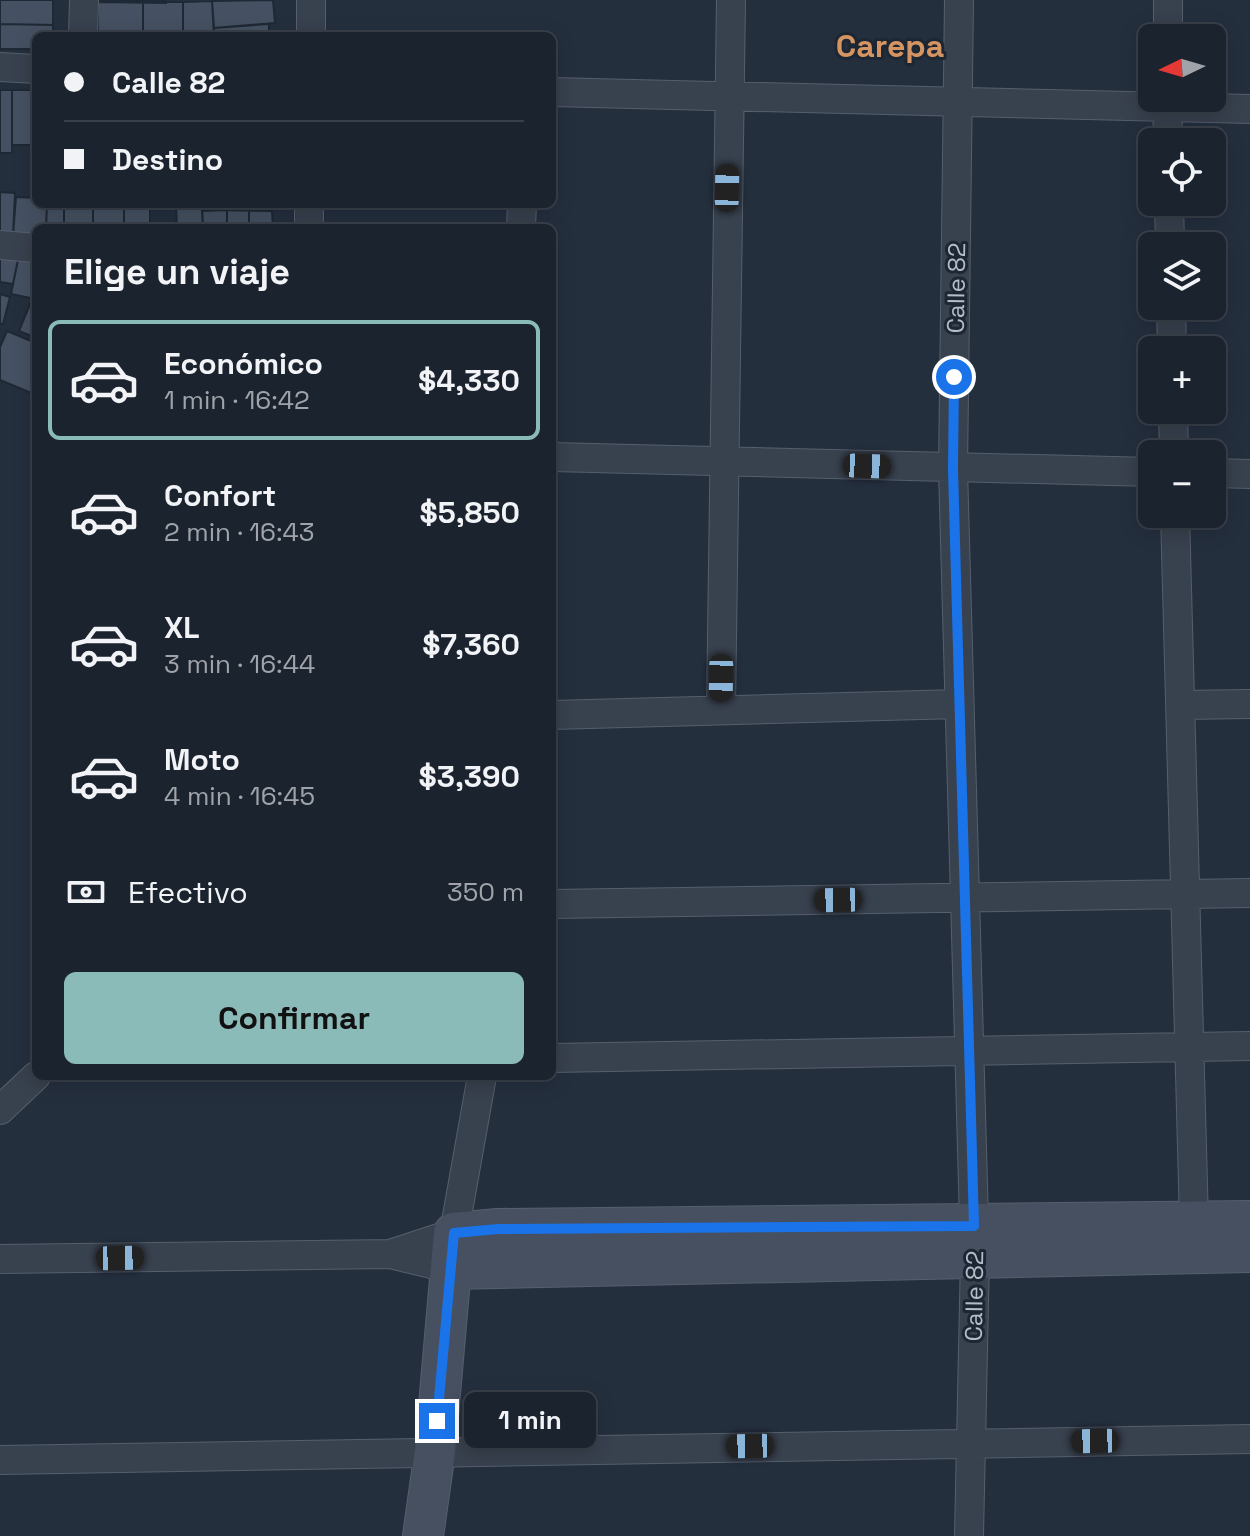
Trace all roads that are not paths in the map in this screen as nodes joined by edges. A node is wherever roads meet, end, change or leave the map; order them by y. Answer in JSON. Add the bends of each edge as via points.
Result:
{"nodes":[{"id":1,"x":84,"y":0,"type":"edge"},
{"id":2,"x":311,"y":0,"type":"edge"},
{"id":3,"x":731,"y":0,"type":"edge"},
{"id":4,"x":959,"y":0,"type":"edge"},
{"id":5,"x":1168,"y":0,"type":"edge"},
{"id":6,"x":1168,"y":24,"type":"edge"},
{"id":7,"x":83,"y":32,"type":"edge"},
{"id":8,"x":311,"y":32,"type":"edge"},
{"id":9,"x":0,"y":67,"type":"edge"},
{"id":10,"x":32,"y":69,"type":"edge"},
{"id":11,"x":556,"y":92,"type":"edge"},
{"id":12,"x":729,"y":96,"type":"junction"},
{"id":13,"x":958,"y":101,"type":"junction"},
{"id":14,"x":1138,"y":102,"type":"edge"},
{"id":15,"x":1226,"y":107,"type":"edge"},
{"id":16,"x":1250,"y":109,"type":"edge"},
{"id":17,"x":0,"y":245,"type":"edge"},
{"id":18,"x":32,"y":248,"type":"edge"},
{"id":19,"x":556,"y":457,"type":"edge"},
{"id":20,"x":724,"y":461,"type":"junction"},
{"id":21,"x":953,"y":469,"type":"junction"},
{"id":22,"x":1138,"y":472,"type":"edge"},
{"id":23,"x":1226,"y":473,"type":"edge"},
{"id":24,"x":1250,"y":474,"type":"edge"},
{"id":25,"x":1175,"y":528,"type":"edge"},
{"id":26,"x":959,"y":704,"type":"junction"},
{"id":27,"x":1250,"y":704,"type":"edge"},
{"id":28,"x":1181,"y":705,"type":"junction"},
{"id":29,"x":721,"y":709,"type":"junction"},
{"id":30,"x":556,"y":715,"type":"edge"},
{"id":31,"x":1250,"y":893,"type":"edge"},
{"id":32,"x":1185,"y":894,"type":"junction"},
{"id":33,"x":965,"y":898,"type":"junction"},
{"id":34,"x":556,"y":904,"type":"edge"},
{"id":35,"x":1250,"y":1046,"type":"edge"},
{"id":36,"x":1190,"y":1047,"type":"junction"},
{"id":37,"x":969,"y":1051,"type":"junction"},
{"id":38,"x":556,"y":1058,"type":"edge"},
{"id":39,"x":32,"y":1080,"type":"edge"},
{"id":40,"x":481,"y":1080,"type":"edge"},
{"id":41,"x":0,"y":1110,"type":"edge"},
{"id":42,"x":1250,"y":1221,"type":"edge"},
{"id":43,"x":1194,"y":1222,"type":"junction"},
{"id":44,"x":975,"y":1241,"type":"junction"},
{"id":45,"x":453,"y":1251,"type":"junction"},
{"id":46,"x":1250,"y":1252,"type":"edge"},
{"id":47,"x":0,"y":1259,"type":"edge"},
{"id":48,"x":1250,"y":1439,"type":"edge"},
{"id":49,"x":971,"y":1443,"type":"junction"},
{"id":50,"x":435,"y":1451,"type":"junction"},
{"id":51,"x":0,"y":1460,"type":"edge"},
{"id":52,"x":423,"y":1536,"type":"edge"},
{"id":53,"x":969,"y":1536,"type":"edge"}],
"edges":[{"from":1,"to":7,"type":"street"},
{"from":2,"to":8,"type":"street"},
{"from":3,"to":12,"type":"street"},
{"from":4,"to":13,"type":"street","name":"Calle 82"},
{"from":5,"to":6,"type":"street"},
{"from":9,"to":10,"type":"street"},
{"from":11,"to":12,"type":"street"},
{"from":12,"to":13,"type":"street"},
{"from":12,"to":20,"type":"street"},
{"from":13,"to":14,"type":"street"},
{"from":13,"to":21,"type":"street","name":"Calle 82"},
{"from":15,"to":16,"type":"street"},
{"from":17,"to":18,"type":"street"},
{"from":19,"to":20,"type":"street"},
{"from":20,"to":21,"type":"street"},
{"from":20,"to":29,"type":"street"},
{"from":21,"to":22,"type":"street"},
{"from":21,"to":26,"type":"street","name":"Calle 82"},
{"from":23,"to":24,"type":"street"},
{"from":25,"to":28,"type":"street"},
{"from":26,"to":29,"type":"street"},
{"from":26,"to":33,"type":"street","name":"Calle 82"},
{"from":27,"to":28,"type":"street"},
{"from":28,"to":32,"type":"street"},
{"from":29,"to":30,"type":"street"},
{"from":31,"to":32,"type":"street"},
{"from":32,"to":33,"type":"street"},
{"from":32,"to":36,"type":"street"},
{"from":33,"to":34,"type":"street"},
{"from":33,"to":37,"type":"street","name":"Calle 82"},
{"from":35,"to":36,"type":"street"},
{"from":36,"to":37,"type":"street"},
{"from":36,"to":43,"type":"street"},
{"from":37,"to":38,"type":"street"},
{"from":37,"to":44,"type":"street","name":"Calle 82"},
{"from":39,"to":41,"type":"street"},
{"from":40,"to":45,"type":"street"},
{"from":42,"to":43,"type":"street"},
{"from":43,"to":44,"type":"street"},
{"from":44,"to":45,"type":"street"},
{"from":44,"to":46,"type":"street"},
{"from":44,"to":49,"type":"street","name":"Calle 82"},
{"from":45,"to":47,"type":"street"},
{"from":45,"to":50,"type":"street"},
{"from":48,"to":49,"type":"street"},
{"from":49,"to":50,"type":"street"},
{"from":49,"to":53,"type":"street","name":"Calle 82"},
{"from":50,"to":51,"type":"street"},
{"from":50,"to":52,"type":"street"}]}
